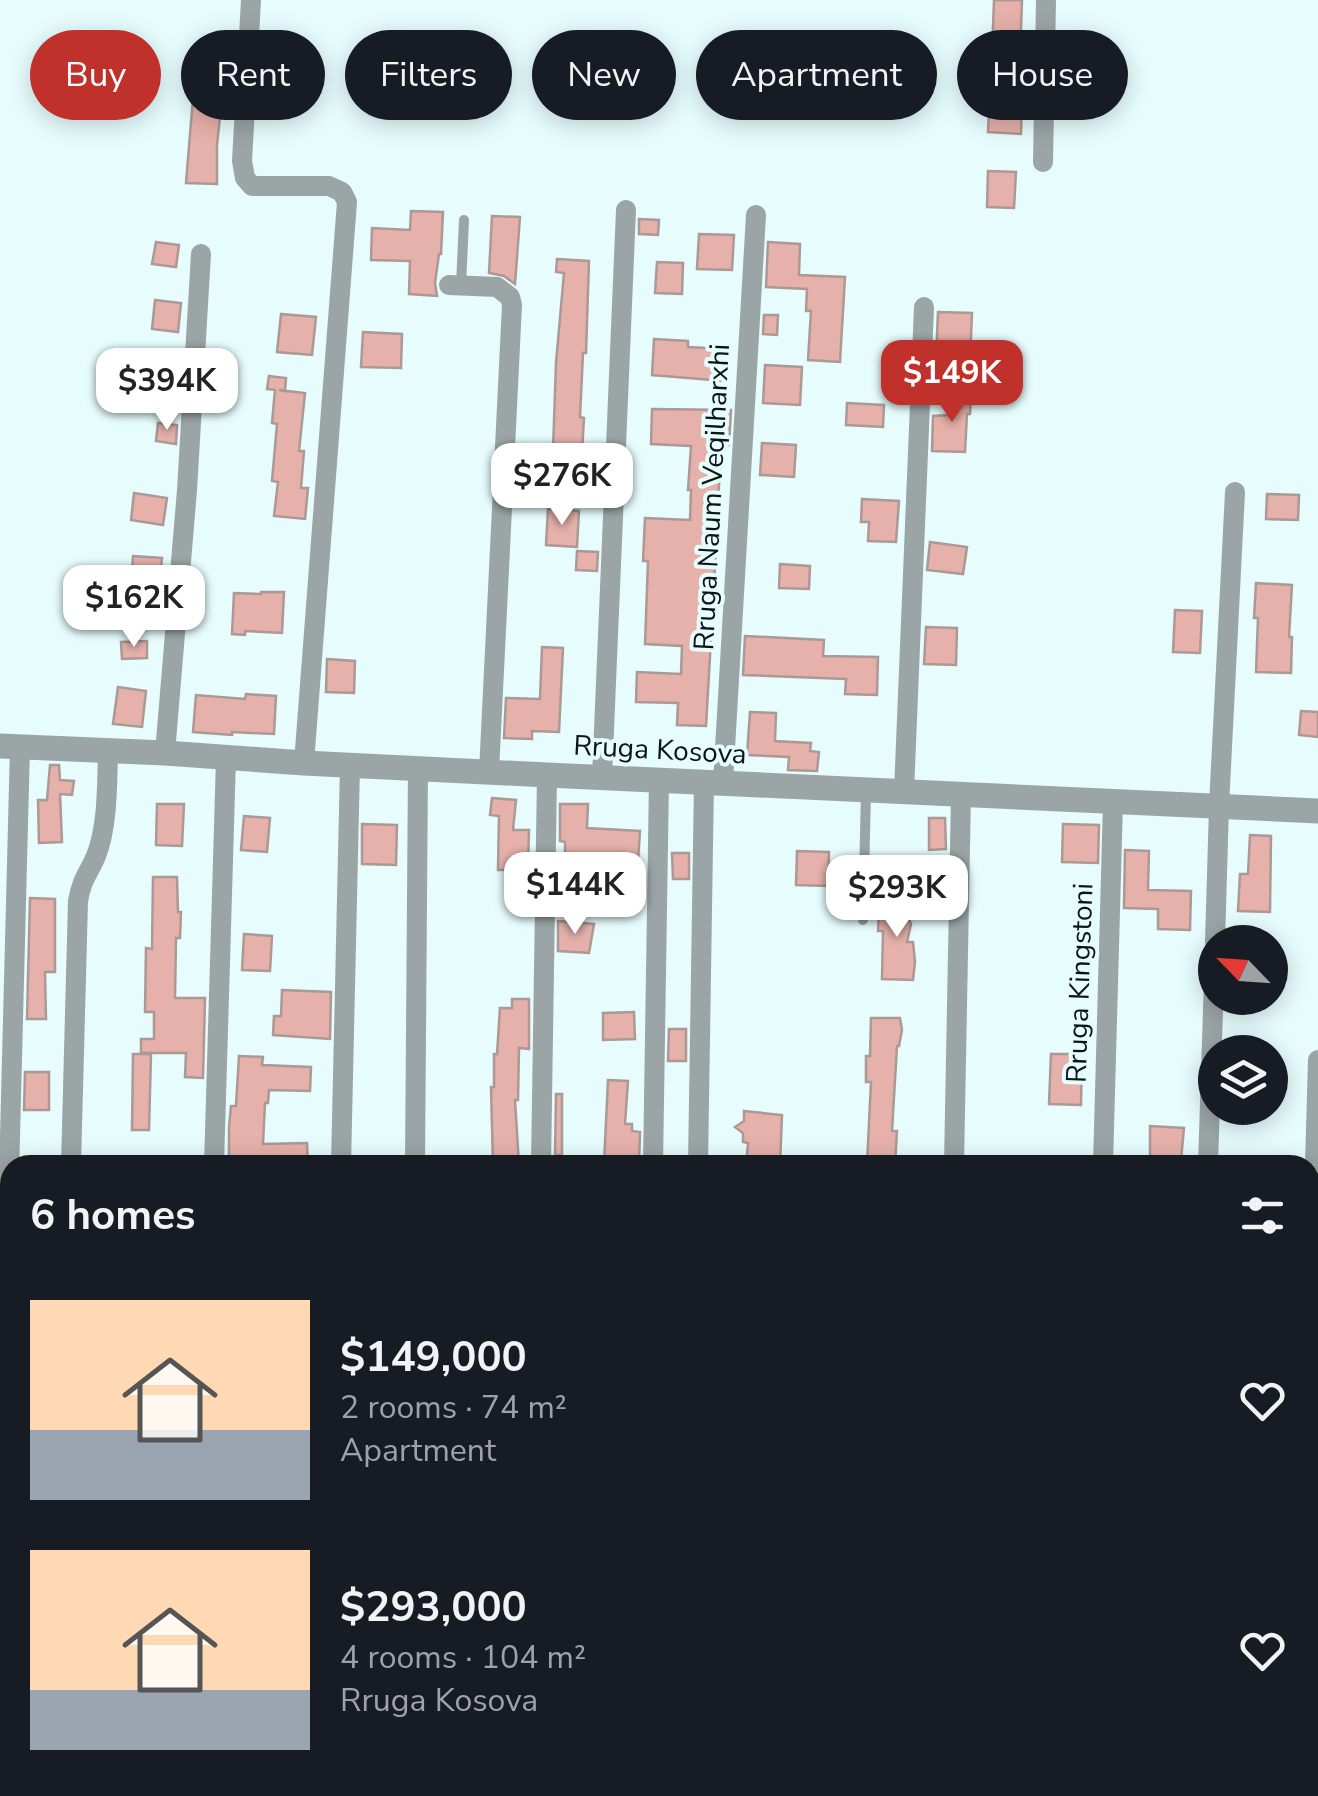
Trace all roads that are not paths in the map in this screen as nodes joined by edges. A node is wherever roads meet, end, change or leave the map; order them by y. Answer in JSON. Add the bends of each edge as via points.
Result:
{"nodes":[{"id":1,"x":252,"y":0,"type":"edge"},
{"id":2,"x":1046,"y":0,"type":"edge"},
{"id":3,"x":1044,"y":162,"type":"dead end"},
{"id":4,"x":626,"y":210,"type":"dead end"},
{"id":5,"x":756,"y":215,"type":"dead end"},
{"id":6,"x":464,"y":220,"type":"dead end"},
{"id":7,"x":202,"y":254,"type":"dead end"},
{"id":8,"x":455,"y":285,"type":"joint"},
{"id":9,"x":924,"y":307,"type":"dead end"},
{"id":10,"x":1236,"y":492,"type":"dead end"},
{"id":11,"x":10,"y":746,"type":"edge"},
{"id":12,"x":108,"y":750,"type":"junction"},
{"id":13,"x":165,"y":752,"type":"junction"},
{"id":14,"x":226,"y":758,"type":"junction"},
{"id":15,"x":304,"y":762,"type":"junction"},
{"id":16,"x":350,"y":765,"type":"junction"},
{"id":17,"x":418,"y":768,"type":"junction"},
{"id":18,"x":489,"y":772,"type":"junction"},
{"id":19,"x":547,"y":775,"type":"junction"},
{"id":20,"x":602,"y":776,"type":"junction"},
{"id":21,"x":659,"y":780,"type":"junction"},
{"id":22,"x":714,"y":783,"type":"junction"},
{"id":23,"x":866,"y":790,"type":"junction"},
{"id":24,"x":904,"y":792,"type":"junction"},
{"id":25,"x":961,"y":794,"type":"junction"},
{"id":26,"x":1113,"y":802,"type":"junction"},
{"id":27,"x":1220,"y":806,"type":"junction"},
{"id":28,"x":1318,"y":811,"type":"edge"},
{"id":29,"x":863,"y":920,"type":"dead end"},
{"id":30,"x":1216,"y":925,"type":"edge"},
{"id":31,"x":1213,"y":1015,"type":"edge"},
{"id":32,"x":1318,"y":1060,"type":"edge"},
{"id":33,"x":5,"y":1155,"type":"edge"},
{"id":34,"x":72,"y":1155,"type":"edge"},
{"id":35,"x":214,"y":1155,"type":"edge"},
{"id":36,"x":340,"y":1155,"type":"edge"},
{"id":37,"x":415,"y":1155,"type":"edge"},
{"id":38,"x":541,"y":1155,"type":"edge"},
{"id":39,"x":653,"y":1155,"type":"edge"},
{"id":40,"x":698,"y":1155,"type":"edge"},
{"id":41,"x":954,"y":1155,"type":"edge"},
{"id":42,"x":1103,"y":1155,"type":"edge"},
{"id":43,"x":1208,"y":1155,"type":"edge"},
{"id":44,"x":1315,"y":1155,"type":"edge"}],
"edges":[{"from":1,"to":15,"type":"street","via":[[245,178],[252,186],[329,186],[347,202]]},
{"from":2,"to":3,"type":"street"},
{"from":4,"to":20,"type":"street"},
{"from":5,"to":22,"type":"street","name":"Rruga Naum Veqilharxhi"},
{"from":6,"to":8,"type":"lane"},
{"from":7,"to":13,"type":"street"},
{"from":8,"to":18,"type":"street","via":[[497,288],[512,305]]},
{"from":9,"to":24,"type":"street"},
{"from":10,"to":27,"type":"street"},
{"from":11,"to":12,"type":"street","name":"Rruga Kosova"},
{"from":11,"to":33,"type":"street"},
{"from":12,"to":13,"type":"street","name":"Rruga Kosova"},
{"from":12,"to":34,"type":"street","via":[[100,836],[78,901]]},
{"from":13,"to":14,"type":"street","name":"Rruga Kosova"},
{"from":14,"to":15,"type":"street","name":"Rruga Kosova"},
{"from":14,"to":35,"type":"street"},
{"from":15,"to":16,"type":"street","name":"Rruga Kosova"},
{"from":16,"to":17,"type":"street","name":"Rruga Kosova"},
{"from":16,"to":36,"type":"street"},
{"from":17,"to":18,"type":"street","name":"Rruga Kosova"},
{"from":17,"to":37,"type":"street"},
{"from":18,"to":19,"type":"street","name":"Rruga Kosova"},
{"from":19,"to":20,"type":"street","name":"Rruga Kosova"},
{"from":19,"to":38,"type":"street"},
{"from":20,"to":21,"type":"street","name":"Rruga Kosova"},
{"from":21,"to":22,"type":"street","name":"Rruga Kosova"},
{"from":21,"to":39,"type":"street"},
{"from":22,"to":23,"type":"street","name":"Rruga Kosova"},
{"from":22,"to":40,"type":"street","name":"Rruga Naum Veqilharxhi"},
{"from":23,"to":24,"type":"street","name":"Rruga Kosova"},
{"from":23,"to":29,"type":"lane"},
{"from":24,"to":25,"type":"street","name":"Rruga Kosova"},
{"from":25,"to":26,"type":"street","name":"Rruga Kosova"},
{"from":25,"to":41,"type":"street"},
{"from":26,"to":27,"type":"street","name":"Rruga Kosova"},
{"from":26,"to":42,"type":"street","name":"Rruga Kingstoni"},
{"from":27,"to":28,"type":"street","name":"Rruga Kosova"},
{"from":27,"to":30,"type":"street"},
{"from":31,"to":43,"type":"street"},
{"from":32,"to":44,"type":"street"}]}
